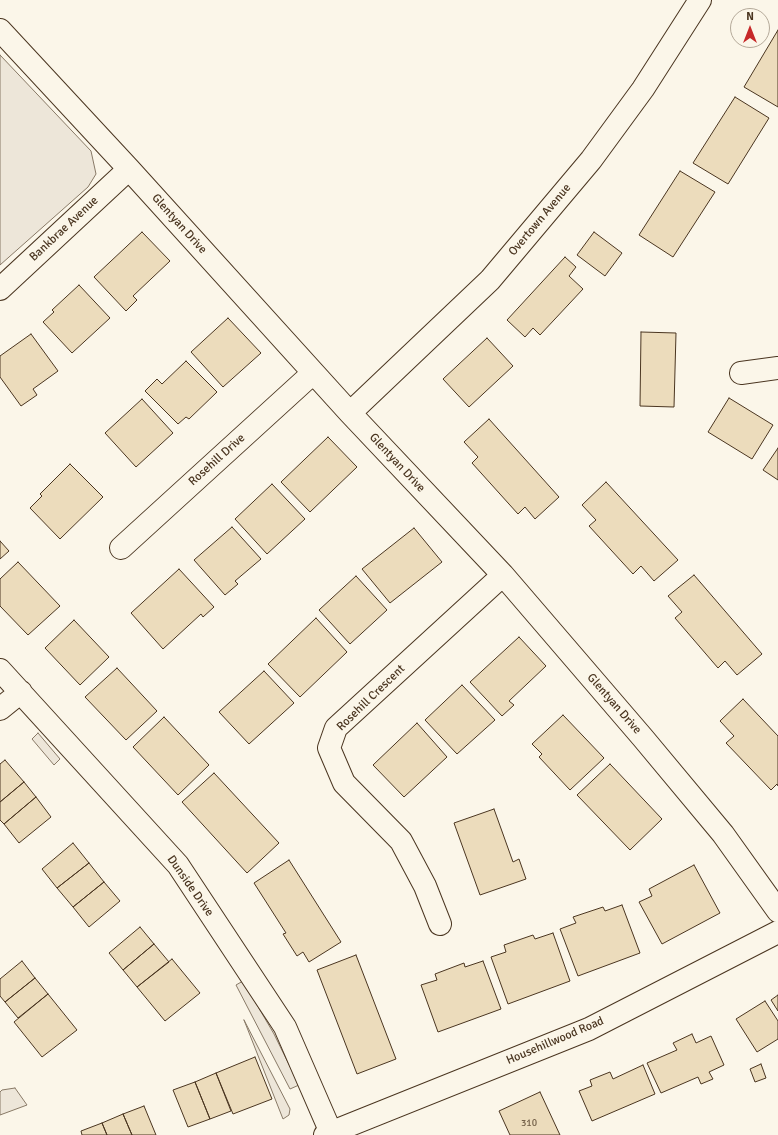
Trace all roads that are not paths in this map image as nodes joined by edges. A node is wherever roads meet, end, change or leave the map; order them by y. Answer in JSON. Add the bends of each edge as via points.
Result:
{"nodes":[{"id":1,"x":700,"y":0,"type":"edge"},
{"id":2,"x":0,"y":30,"type":"edge"},
{"id":3,"x":129,"y":169,"type":"junction"},
{"id":4,"x":0,"y":289,"type":"edge"},
{"id":5,"x":778,"y":368,"type":"edge"},
{"id":6,"x":313,"y":373,"type":"junction"},
{"id":7,"x":740,"y":373,"type":"dead end"},
{"id":8,"x":350,"y":413,"type":"junction"},
{"id":9,"x":121,"y":548,"type":"dead end"},
{"id":10,"x":503,"y":575,"type":"junction"},
{"id":11,"x":0,"y":670,"type":"edge"},
{"id":12,"x":20,"y":692,"type":"junction"},
{"id":13,"x":0,"y":709,"type":"edge"},
{"id":14,"x":778,"y":911,"type":"edge"},
{"id":15,"x":440,"y":924,"type":"dead end"},
{"id":16,"x":778,"y":932,"type":"edge"},
{"id":17,"x":329,"y":1134,"type":"edge"}],
"edges":[{"from":1,"to":8,"type":"street","name":"Overtown Avenue","via":[[643,89],[591,160],[490,280]]},
{"from":2,"to":3,"type":"street","name":"Glentyan Drive"},
{"from":3,"to":4,"type":"street","name":"Bankbrae Avenue"},
{"from":3,"to":6,"type":"street","name":"Glentyan Drive"},
{"from":5,"to":7,"type":"street"},
{"from":6,"to":8,"type":"street","name":"Glentyan Drive"},
{"from":6,"to":9,"type":"street","name":"Rosehill Drive"},
{"from":8,"to":10,"type":"street","name":"Glentyan Drive"},
{"from":10,"to":14,"type":"street","name":"Glentyan Drive","via":[[723,834]]},
{"from":10,"to":15,"type":"street","name":"Rosehill Crescent","via":[[336,728],[330,748],[344,783],[401,841],[425,886]]},
{"from":11,"to":12,"type":"street","name":"Dunside Drive"},
{"from":12,"to":13,"type":"street"},
{"from":12,"to":17,"type":"street","name":"Dunside Drive","via":[[178,865],[285,1027]]},
{"from":16,"to":17,"type":"street","name":"Househillwood Road","via":[[589,1029]]}]}
